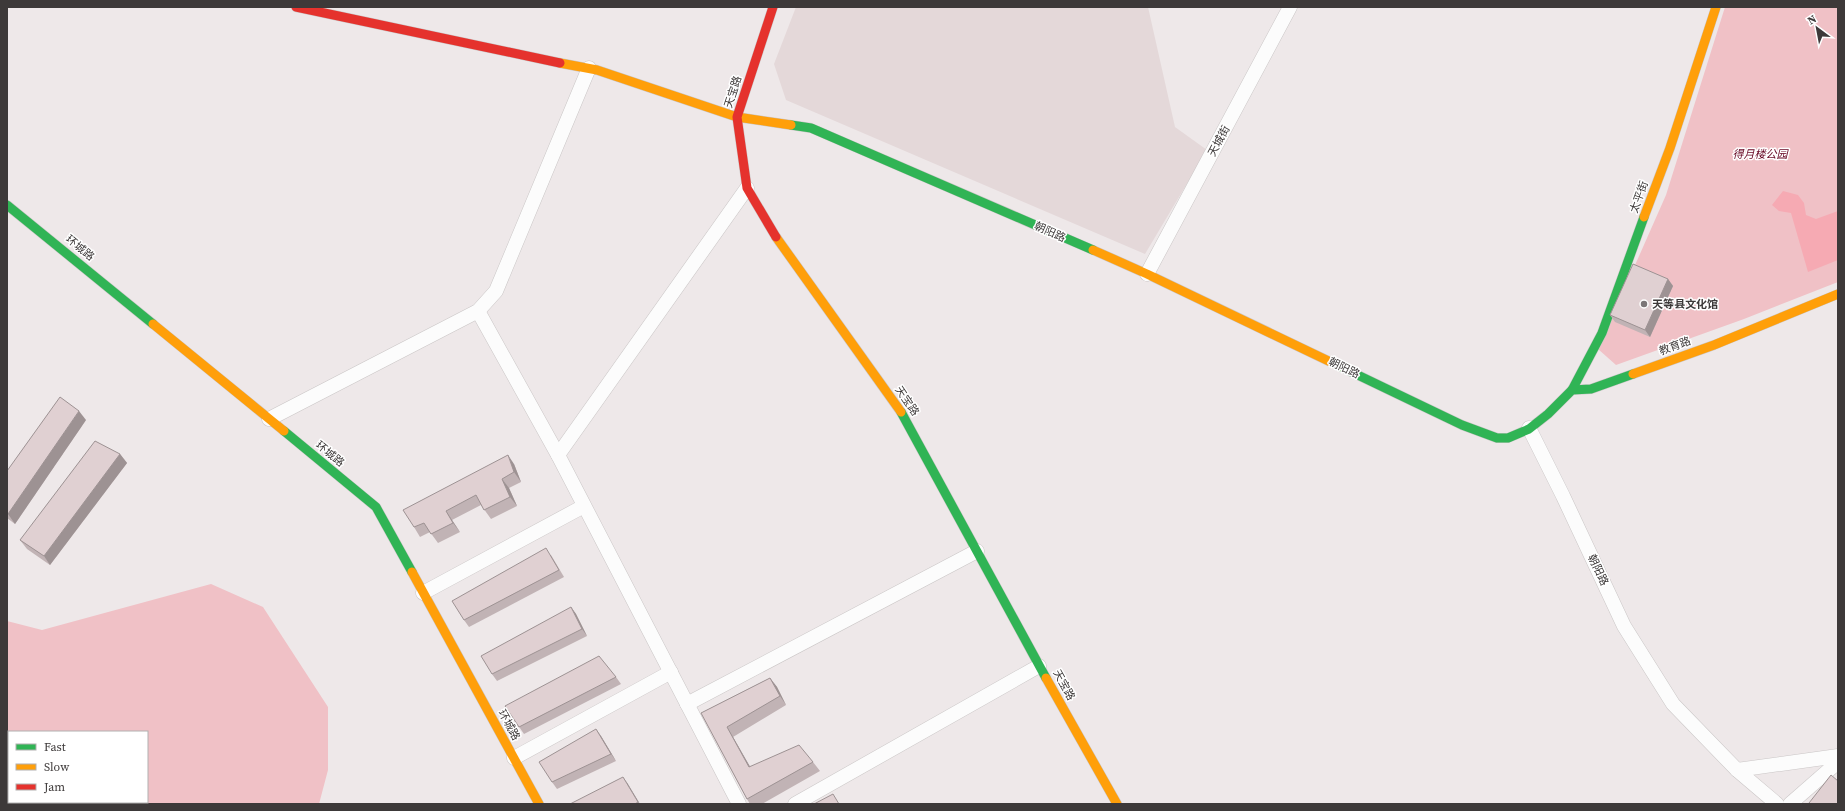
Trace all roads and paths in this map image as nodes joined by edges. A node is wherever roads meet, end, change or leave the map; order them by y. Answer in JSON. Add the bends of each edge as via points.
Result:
{"nodes":[{"id":1,"x":296,"y":7,"type":"edge"},
{"id":2,"x":773,"y":7,"type":"edge"},
{"id":3,"x":1290,"y":7,"type":"edge"},
{"id":4,"x":1716,"y":7,"type":"edge"},
{"id":5,"x":589,"y":68,"type":"junction"},
{"id":6,"x":737,"y":118,"type":"junction"},
{"id":7,"x":747,"y":188,"type":"junction"},
{"id":8,"x":7,"y":205,"type":"edge"},
{"id":9,"x":1147,"y":274,"type":"junction"},
{"id":10,"x":1838,"y":294,"type":"edge"},
{"id":11,"x":478,"y":311,"type":"junction"},
{"id":12,"x":1572,"y":390,"type":"junction"},
{"id":13,"x":269,"y":419,"type":"junction"},
{"id":14,"x":1529,"y":428,"type":"junction"},
{"id":15,"x":558,"y":455,"type":"junction"},
{"id":16,"x":584,"y":506,"type":"junction"},
{"id":17,"x":977,"y":551,"type":"junction"},
{"id":18,"x":423,"y":593,"type":"junction"},
{"id":19,"x":1039,"y":666,"type":"junction"},
{"id":20,"x":671,"y":672,"type":"junction"},
{"id":21,"x":687,"y":704,"type":"junction"},
{"id":22,"x":1838,"y":756,"type":"edge"},
{"id":23,"x":514,"y":758,"type":"junction"},
{"id":24,"x":1838,"y":762,"type":"edge"},
{"id":25,"x":1737,"y":770,"type":"junction"},
{"id":26,"x":539,"y":804,"type":"edge"},
{"id":27,"x":739,"y":804,"type":"edge"},
{"id":28,"x":794,"y":804,"type":"edge"},
{"id":29,"x":1117,"y":804,"type":"edge"},
{"id":30,"x":1777,"y":804,"type":"edge"},
{"id":31,"x":1790,"y":804,"type":"edge"}],
"edges":[{"from":1,"to":5,"type":"main road","name":"朝阳路"},
{"from":2,"to":6,"type":"main road","name":"天宝路"},
{"from":3,"to":9,"type":"street","name":"天城街"},
{"from":4,"to":12,"type":"main road","name":"太平街","via":[[1670,148],[1602,333]]},
{"from":5,"to":6,"type":"main road","name":"朝阳路"},
{"from":5,"to":11,"type":"street","via":[[496,291]]},
{"from":6,"to":7,"type":"main road","name":"天宝路"},
{"from":6,"to":9,"type":"main road","name":"朝阳路","via":[[811,128]]},
{"from":7,"to":15,"type":"street"},
{"from":7,"to":17,"type":"main road","name":"天宝路","via":[[768,226],[905,418]]},
{"from":8,"to":13,"type":"main road","name":"环城路"},
{"from":9,"to":14,"type":"main road","name":"朝阳路","via":[[1462,425],[1496,438],[1510,437]]},
{"from":10,"to":12,"type":"main road","name":"教育路","via":[[1714,345],[1591,389]]},
{"from":11,"to":13,"type":"street"},
{"from":11,"to":15,"type":"street"},
{"from":12,"to":14,"type":"main road","via":[[1547,416]]},
{"from":13,"to":18,"type":"main road","name":"环城路","via":[[376,507]]},
{"from":14,"to":25,"type":"street","name":"朝阳路","via":[[1564,496],[1624,626],[1673,704]]},
{"from":15,"to":16,"type":"street"},
{"from":16,"to":18,"type":"street"},
{"from":16,"to":20,"type":"street"},
{"from":17,"to":19,"type":"main road","name":"天宝路"},
{"from":17,"to":21,"type":"street"},
{"from":18,"to":23,"type":"main road","name":"环城路"},
{"from":19,"to":28,"type":"street"},
{"from":19,"to":29,"type":"main road","name":"天宝路"},
{"from":20,"to":21,"type":"street"},
{"from":20,"to":23,"type":"street"},
{"from":21,"to":27,"type":"street"},
{"from":22,"to":25,"type":"street"},
{"from":23,"to":26,"type":"main road","name":"环城路"},
{"from":24,"to":31,"type":"street"},
{"from":25,"to":30,"type":"street","name":"朝阳路"}]}
